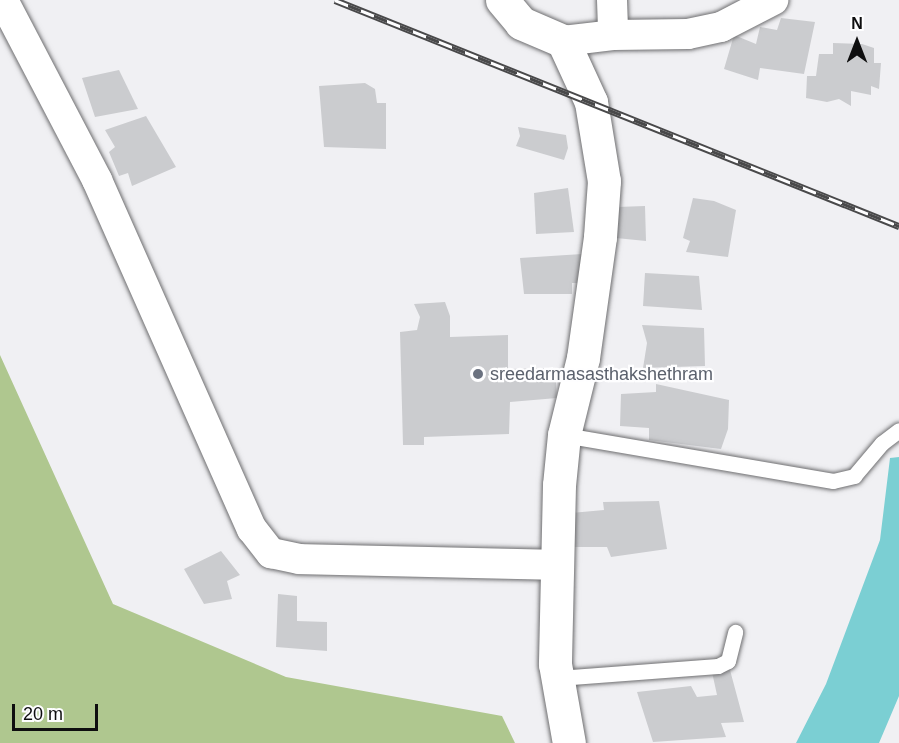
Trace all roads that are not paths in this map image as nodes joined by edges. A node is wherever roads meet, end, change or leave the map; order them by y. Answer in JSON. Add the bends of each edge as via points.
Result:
{"nodes":[{"id":1,"x":3,"y":0,"type":"edge"},
{"id":2,"x":502,"y":0,"type":"edge"},
{"id":3,"x":612,"y":0,"type":"edge"},
{"id":4,"x":773,"y":0,"type":"edge"},
{"id":5,"x":613,"y":35,"type":"junction"},
{"id":6,"x":563,"y":41,"type":"junction"},
{"id":7,"x":899,"y":430,"type":"edge"},
{"id":8,"x":564,"y":435,"type":"junction"},
{"id":9,"x":558,"y":565,"type":"junction"},
{"id":10,"x":735,"y":632,"type":"dead end"},
{"id":11,"x":558,"y":678,"type":"junction"},
{"id":12,"x":569,"y":743,"type":"edge"}],
"edges":[{"from":1,"to":9,"type":"street","via":[[97,180],[252,529],[271,553],[299,559]]},
{"from":2,"to":6,"type":"street","via":[[521,23]]},
{"from":3,"to":5,"type":"street"},
{"from":4,"to":5,"type":"street","via":[[720,27],[688,34]]},
{"from":5,"to":6,"type":"street"},
{"from":6,"to":8,"type":"street","via":[[591,102],[604,181],[583,358]]},
{"from":7,"to":8,"type":"lane","via":[[882,443],[854,476],[833,481]]},
{"from":8,"to":9,"type":"street"},
{"from":9,"to":11,"type":"street"},
{"from":10,"to":11,"type":"lane","via":[[728,661],[718,666]]},
{"from":11,"to":12,"type":"street"}]}
